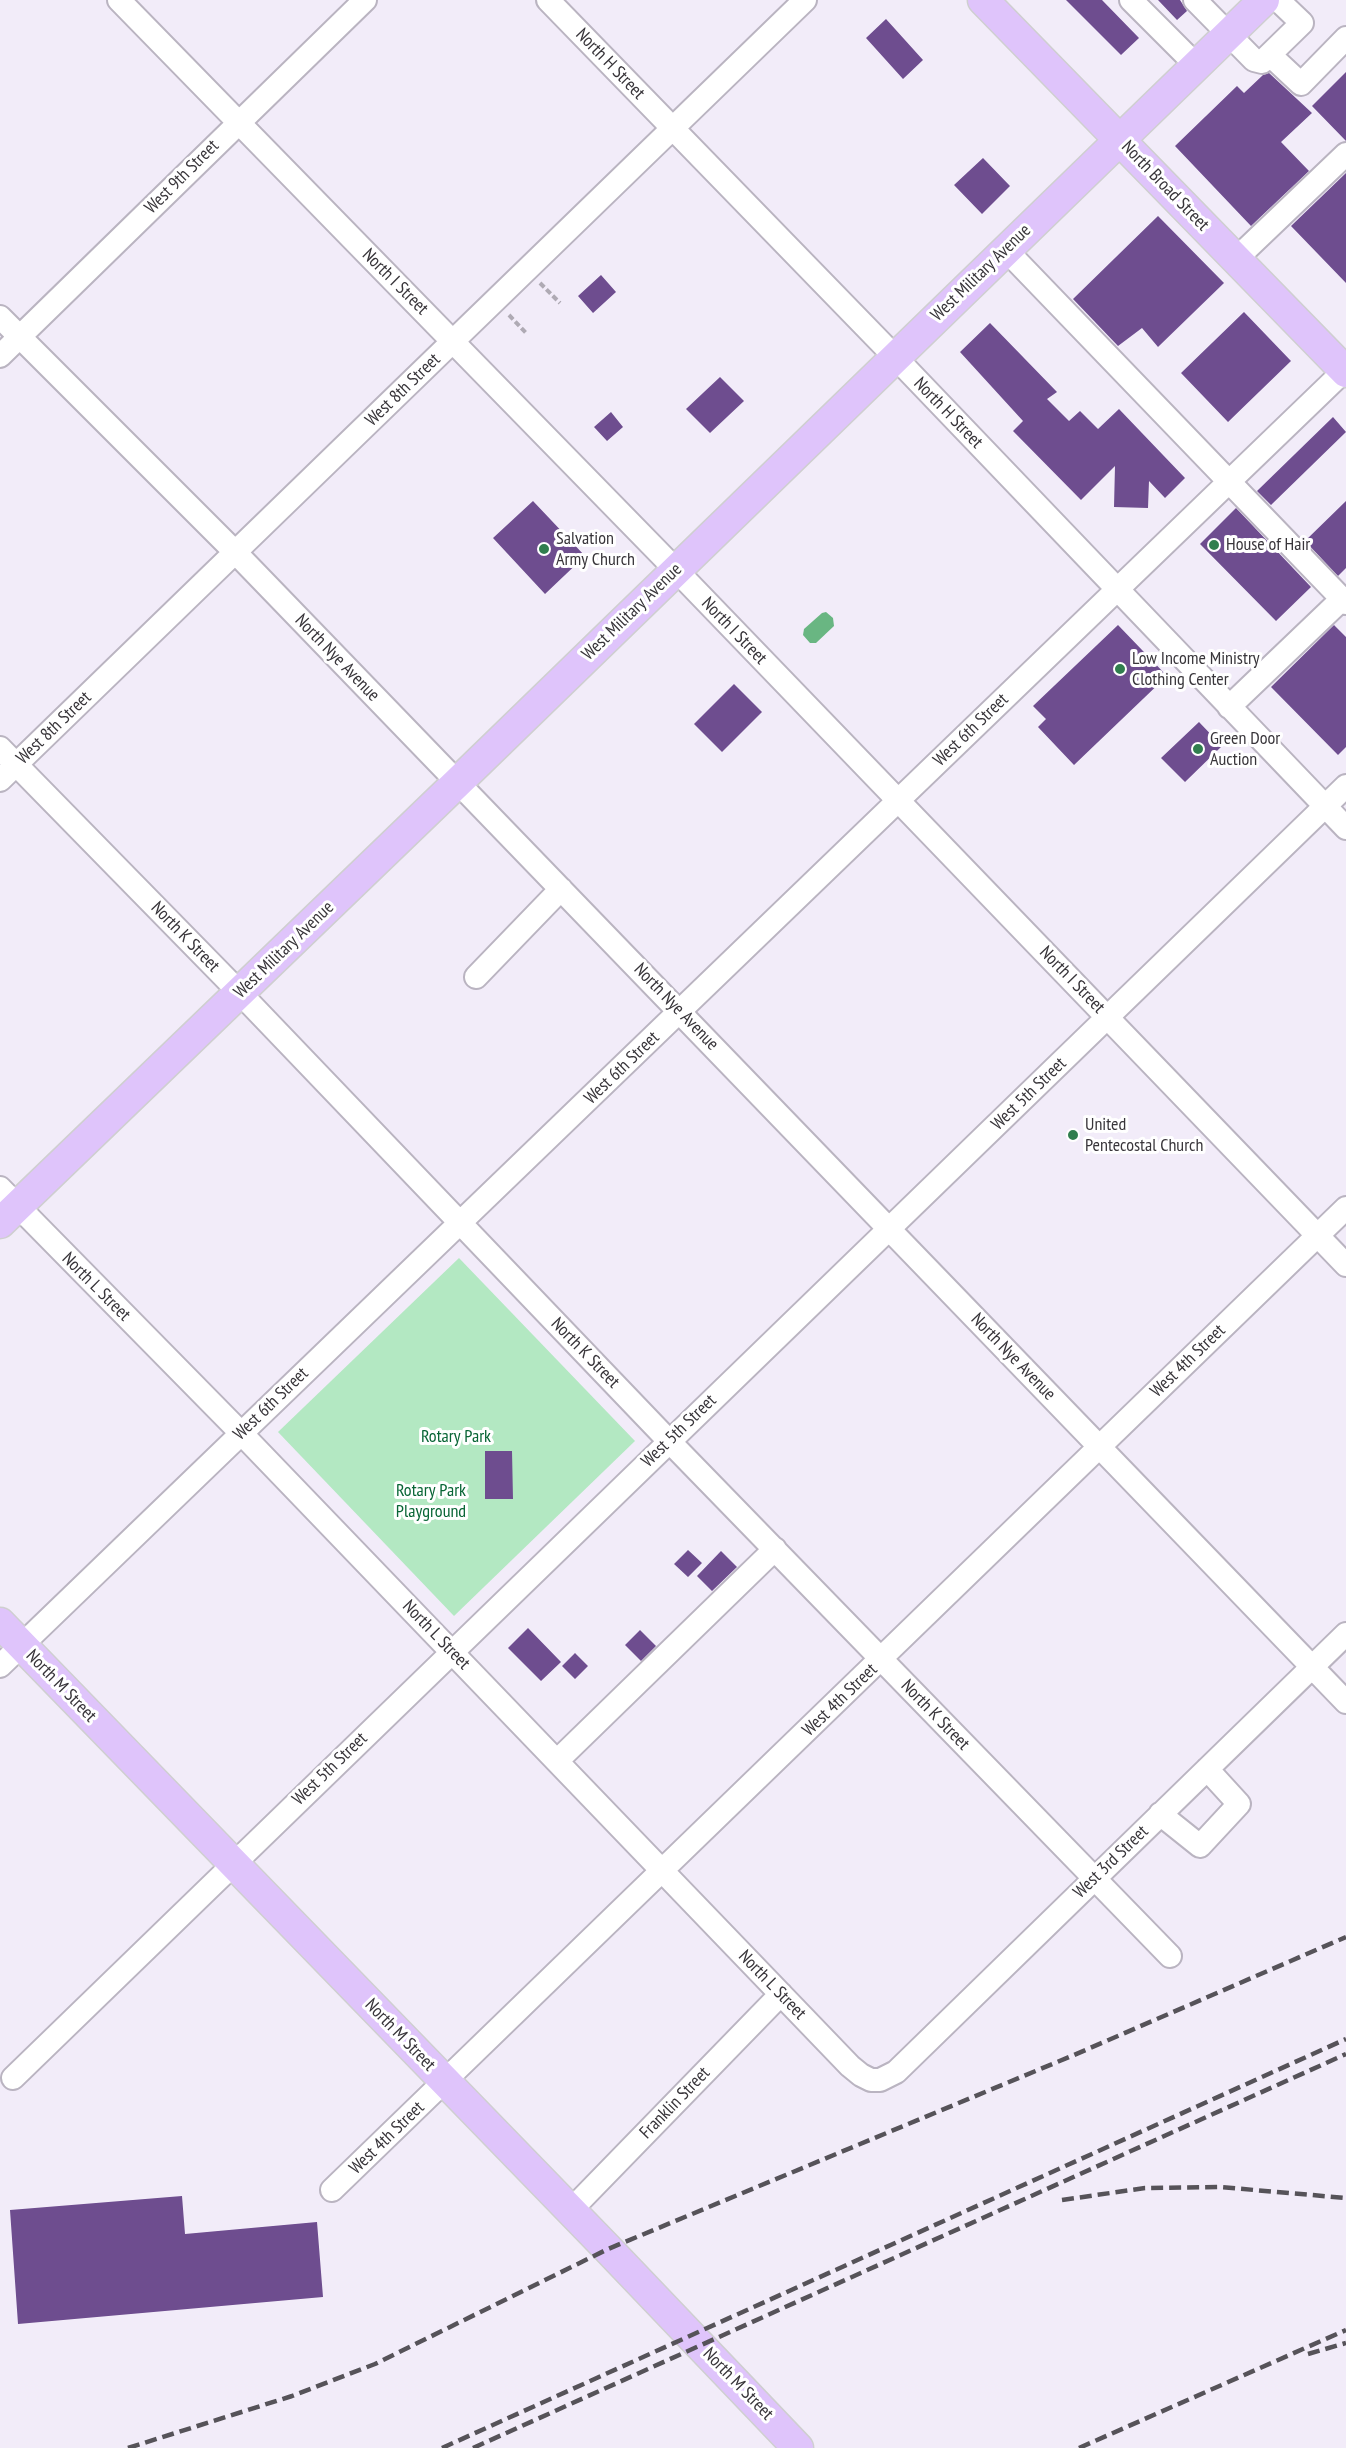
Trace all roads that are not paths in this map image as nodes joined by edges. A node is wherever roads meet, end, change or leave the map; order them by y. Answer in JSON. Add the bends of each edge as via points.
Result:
{"nodes":[{"id":1,"x":119,"y":0,"type":"edge"},
{"id":2,"x":365,"y":0,"type":"edge"},
{"id":3,"x":548,"y":0,"type":"edge"},
{"id":4,"x":805,"y":0,"type":"edge"},
{"id":5,"x":983,"y":0,"type":"edge"},
{"id":6,"x":1131,"y":0,"type":"edge"},
{"id":7,"x":1195,"y":0,"type":"edge"},
{"id":8,"x":1264,"y":0,"type":"edge"},
{"id":9,"x":1278,"y":0,"type":"edge"},
{"id":10,"x":1228,"y":33,"type":"junction"},
{"id":11,"x":1346,"y":38,"type":"edge"},
{"id":12,"x":1270,"y":55,"type":"junction"},
{"id":13,"x":1196,"y":65,"type":"junction"},
{"id":14,"x":238,"y":123,"type":"junction"},
{"id":15,"x":673,"y":129,"type":"junction"},
{"id":16,"x":1119,"y":139,"type":"junction"},
{"id":17,"x":1346,"y":154,"type":"edge"},
{"id":18,"x":1005,"y":249,"type":"junction"},
{"id":19,"x":1236,"y":259,"type":"junction"},
{"id":20,"x":0,"y":317,"type":"edge"},
{"id":21,"x":20,"y":337,"type":"junction"},
{"id":22,"x":454,"y":342,"type":"junction"},
{"id":23,"x":0,"y":356,"type":"edge"},
{"id":24,"x":895,"y":357,"type":"junction"},
{"id":25,"x":1345,"y":370,"type":"edge"},
{"id":26,"x":1229,"y":480,"type":"junction"},
{"id":27,"x":236,"y":553,"type":"junction"},
{"id":28,"x":675,"y":569,"type":"junction"},
{"id":29,"x":1116,"y":590,"type":"junction"},
{"id":30,"x":1341,"y":591,"type":"edge"},
{"id":31,"x":1229,"y":707,"type":"junction"},
{"id":32,"x":0,"y":748,"type":"edge"},
{"id":33,"x":8,"y":772,"type":"edge"},
{"id":34,"x":457,"y":783,"type":"junction"},
{"id":35,"x":1346,"y":786,"type":"edge"},
{"id":36,"x":898,"y":800,"type":"junction"},
{"id":37,"x":1325,"y":806,"type":"junction"},
{"id":38,"x":1346,"y":828,"type":"edge"},
{"id":39,"x":561,"y":889,"type":"junction"},
{"id":40,"x":476,"y":976,"type":"dead end"},
{"id":41,"x":240,"y":993,"type":"junction"},
{"id":42,"x":680,"y":1011,"type":"junction"},
{"id":43,"x":1108,"y":1018,"type":"junction"},
{"id":44,"x":6,"y":1206,"type":"edge"},
{"id":45,"x":1346,"y":1208,"type":"edge"},
{"id":46,"x":460,"y":1222,"type":"junction"},
{"id":47,"x":890,"y":1229,"type":"junction"},
{"id":48,"x":1317,"y":1236,"type":"junction"},
{"id":49,"x":1346,"y":1265,"type":"edge"},
{"id":50,"x":241,"y":1433,"type":"junction"},
{"id":51,"x":669,"y":1441,"type":"junction"},
{"id":52,"x":1099,"y":1448,"type":"junction"},
{"id":53,"x":775,"y":1549,"type":"junction"},
{"id":54,"x":0,"y":1623,"type":"edge"},
{"id":55,"x":1346,"y":1634,"type":"edge"},
{"id":56,"x":21,"y":1645,"type":"junction"},
{"id":57,"x":452,"y":1651,"type":"junction"},
{"id":58,"x":882,"y":1660,"type":"junction"},
{"id":59,"x":0,"y":1665,"type":"edge"},
{"id":60,"x":1312,"y":1666,"type":"junction"},
{"id":61,"x":1346,"y":1702,"type":"edge"},
{"id":62,"x":557,"y":1761,"type":"junction"},
{"id":63,"x":1207,"y":1769,"type":"junction"},
{"id":64,"x":1160,"y":1814,"type":"junction"},
{"id":65,"x":233,"y":1863,"type":"junction"},
{"id":66,"x":663,"y":1872,"type":"junction"},
{"id":67,"x":1094,"y":1879,"type":"junction"},
{"id":68,"x":1170,"y":1956,"type":"dead end"},
{"id":69,"x":781,"y":1994,"type":"junction"},
{"id":70,"x":13,"y":2078,"type":"dead end"},
{"id":71,"x":871,"y":2080,"type":"joint"},
{"id":72,"x":445,"y":2081,"type":"junction"},
{"id":73,"x":332,"y":2190,"type":"dead end"},
{"id":74,"x":570,"y":2211,"type":"junction"},
{"id":75,"x":798,"y":2448,"type":"edge"}],
"edges":[{"from":1,"to":14,"type":"street","name":"North I Street"},
{"from":2,"to":14,"type":"street","name":"West 9th Street"},
{"from":3,"to":15,"type":"street","name":"North H Street"},
{"from":4,"to":15,"type":"street","name":"West 8th Street"},
{"from":5,"to":16,"type":"main road","name":"North Broad Street"},
{"from":6,"to":13,"type":"street"},
{"from":7,"to":10,"type":"street"},
{"from":8,"to":10,"type":"main road","name":"West Military Avenue"},
{"from":9,"to":12,"type":"street","via":[[1302,23]]},
{"from":10,"to":12,"type":"street","via":[[1254,60],[1262,62]]},
{"from":10,"to":13,"type":"main road","name":"West Military Avenue"},
{"from":11,"to":12,"type":"street","via":[[1301,84]]},
{"from":13,"to":16,"type":"main road","name":"West Military Avenue"},
{"from":14,"to":21,"type":"street","name":"West 9th Street"},
{"from":14,"to":22,"type":"street","name":"North I Street"},
{"from":15,"to":22,"type":"street","name":"West 8th Street"},
{"from":15,"to":24,"type":"street","name":"North H Street"},
{"from":16,"to":18,"type":"main road","name":"West Military Avenue"},
{"from":16,"to":19,"type":"main road","name":"North Broad Street"},
{"from":17,"to":19,"type":"street"},
{"from":18,"to":24,"type":"main road","name":"West Military Avenue"},
{"from":18,"to":26,"type":"street"},
{"from":19,"to":25,"type":"main road","name":"North Broad Street"},
{"from":20,"to":21,"type":"street","name":"North Nye Avenue"},
{"from":21,"to":23,"type":"street","name":"West 9th Street"},
{"from":21,"to":27,"type":"street","name":"North Nye Avenue"},
{"from":22,"to":27,"type":"street","name":"West 8th Street"},
{"from":22,"to":28,"type":"street","name":"North I Street"},
{"from":24,"to":28,"type":"main road","name":"West Military Avenue"},
{"from":24,"to":29,"type":"street","name":"North H Street"},
{"from":25,"to":26,"type":"street","name":"West 6th Street"},
{"from":26,"to":29,"type":"street","name":"West 6th Street"},
{"from":26,"to":30,"type":"street"},
{"from":27,"to":33,"type":"street","name":"West 8th Street"},
{"from":27,"to":34,"type":"street","name":"North Nye Avenue"},
{"from":28,"to":34,"type":"main road","name":"West Military Avenue"},
{"from":28,"to":36,"type":"street","name":"North I Street"},
{"from":29,"to":31,"type":"street","name":"North H Street"},
{"from":29,"to":36,"type":"street","name":"West 6th Street"},
{"from":30,"to":31,"type":"street"},
{"from":31,"to":37,"type":"street","name":"North H Street"},
{"from":32,"to":33,"type":"street","name":"North K Street"},
{"from":33,"to":41,"type":"street","name":"North K Street"},
{"from":34,"to":39,"type":"street","name":"North Nye Avenue"},
{"from":34,"to":41,"type":"main road","name":"West Military Avenue"},
{"from":35,"to":37,"type":"street","name":"West 5th Street"},
{"from":36,"to":42,"type":"street","name":"West 6th Street"},
{"from":36,"to":43,"type":"street","name":"North I Street"},
{"from":37,"to":38,"type":"street","name":"North H Street"},
{"from":37,"to":43,"type":"street","name":"West 5th Street"},
{"from":39,"to":40,"type":"street"},
{"from":39,"to":42,"type":"street","name":"North Nye Avenue"},
{"from":41,"to":44,"type":"main road","name":"West Military Avenue"},
{"from":41,"to":46,"type":"street","name":"North K Street"},
{"from":42,"to":46,"type":"street","name":"West 6th Street"},
{"from":42,"to":47,"type":"street","name":"North Nye Avenue"},
{"from":43,"to":47,"type":"street","name":"West 5th Street"},
{"from":43,"to":48,"type":"street","name":"North I Street"},
{"from":44,"to":50,"type":"street","name":"North L Street"},
{"from":45,"to":48,"type":"street","name":"West 4th Street"},
{"from":46,"to":50,"type":"street","name":"West 6th Street"},
{"from":46,"to":51,"type":"street","name":"North K Street"},
{"from":47,"to":51,"type":"street","name":"West 5th Street"},
{"from":47,"to":52,"type":"street","name":"North Nye Avenue"},
{"from":48,"to":49,"type":"street","name":"North I Street"},
{"from":48,"to":52,"type":"street","name":"West 4th Street"},
{"from":50,"to":56,"type":"street","name":"West 6th Street"},
{"from":50,"to":57,"type":"street","name":"North L Street"},
{"from":51,"to":53,"type":"street","name":"North K Street"},
{"from":51,"to":57,"type":"street","name":"West 5th Street"},
{"from":52,"to":58,"type":"street","name":"West 4th Street"},
{"from":52,"to":60,"type":"street","name":"North Nye Avenue"},
{"from":53,"to":58,"type":"street","name":"North K Street"},
{"from":53,"to":62,"type":"street"},
{"from":54,"to":56,"type":"main road","name":"North M Street"},
{"from":55,"to":60,"type":"street","name":"West 3rd Street"},
{"from":56,"to":59,"type":"street","name":"West 6th Street"},
{"from":56,"to":65,"type":"main road","name":"North M Street"},
{"from":57,"to":62,"type":"street","name":"North L Street"},
{"from":57,"to":65,"type":"street","name":"West 5th Street"},
{"from":58,"to":66,"type":"street","name":"West 4th Street"},
{"from":58,"to":67,"type":"street","name":"North K Street"},
{"from":60,"to":61,"type":"street","name":"North Nye Avenue"},
{"from":60,"to":63,"type":"street","name":"West 3rd Street"},
{"from":62,"to":66,"type":"street","name":"North L Street"},
{"from":63,"to":64,"type":"street","name":"West 3rd Street"},
{"from":63,"to":64,"type":"street","via":[[1239,1804],[1200,1846]]},
{"from":64,"to":67,"type":"street","name":"West 3rd Street"},
{"from":65,"to":70,"type":"street","name":"West 5th Street"},
{"from":65,"to":72,"type":"main road","name":"North M Street"},
{"from":66,"to":69,"type":"street","name":"North L Street"},
{"from":66,"to":72,"type":"street","name":"West 4th Street"},
{"from":67,"to":68,"type":"street","name":"North K Street"},
{"from":67,"to":71,"type":"street","name":"West 3rd Street","via":[[896,2072]]},
{"from":69,"to":71,"type":"street","name":"North L Street","via":[[850,2066]]},
{"from":69,"to":74,"type":"street","name":"Franklin Street"},
{"from":72,"to":73,"type":"street","name":"West 4th Street"},
{"from":72,"to":74,"type":"main road","name":"North M Street"},
{"from":74,"to":75,"type":"main road","name":"North M Street"}]}
